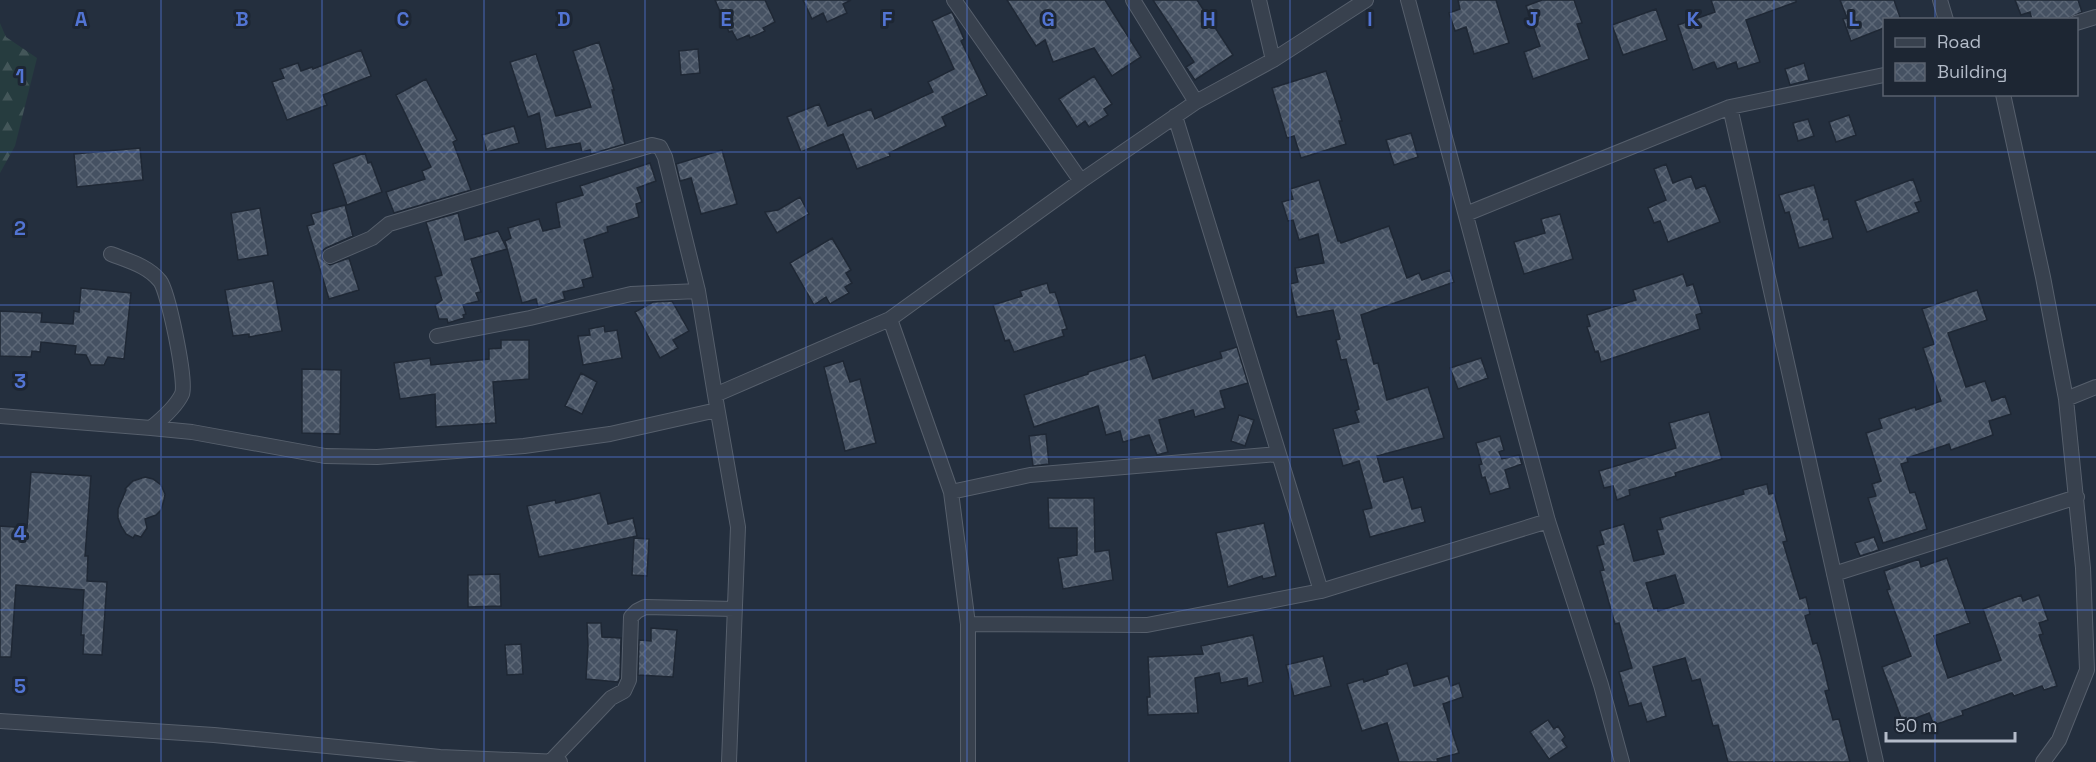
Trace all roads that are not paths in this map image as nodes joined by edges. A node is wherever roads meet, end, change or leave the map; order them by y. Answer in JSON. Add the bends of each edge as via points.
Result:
{"nodes":[{"id":1,"x":954,"y":0,"type":"edge"},
{"id":2,"x":1133,"y":0,"type":"edge"},
{"id":3,"x":1259,"y":0,"type":"edge"},
{"id":4,"x":1366,"y":0,"type":"edge"},
{"id":5,"x":1408,"y":0,"type":"edge"},
{"id":6,"x":1940,"y":0,"type":"edge"},
{"id":7,"x":2096,"y":16,"type":"edge"},
{"id":8,"x":1945,"y":18,"type":"edge"},
{"id":9,"x":2078,"y":22,"type":"edge"},
{"id":10,"x":1273,"y":60,"type":"junction"},
{"id":11,"x":1883,"y":75,"type":"edge"},
{"id":12,"x":2003,"y":96,"type":"edge"},
{"id":13,"x":1196,"y":102,"type":"junction"},
{"id":14,"x":1730,"y":107,"type":"junction"},
{"id":15,"x":1175,"y":116,"type":"junction"},
{"id":16,"x":1081,"y":181,"type":"junction"},
{"id":17,"x":1466,"y":214,"type":"junction"},
{"id":18,"x":111,"y":254,"type":"dead end"},
{"id":19,"x":330,"y":256,"type":"dead end"},
{"id":20,"x":698,"y":291,"type":"junction"},
{"id":21,"x":890,"y":319,"type":"junction"},
{"id":22,"x":437,"y":336,"type":"dead end"},
{"id":23,"x":2096,"y":387,"type":"edge"},
{"id":24,"x":715,"y":395,"type":"junction"},
{"id":25,"x":2066,"y":399,"type":"junction"},
{"id":26,"x":717,"y":410,"type":"junction"},
{"id":27,"x":0,"y":416,"type":"edge"},
{"id":28,"x":151,"y":428,"type":"junction"},
{"id":29,"x":1278,"y":454,"type":"junction"},
{"id":30,"x":951,"y":492,"type":"junction"},
{"id":31,"x":2077,"y":497,"type":"junction"},
{"id":32,"x":1548,"y":521,"type":"junction"},
{"id":33,"x":1834,"y":574,"type":"junction"},
{"id":34,"x":1321,"y":591,"type":"junction"},
{"id":35,"x":735,"y":609,"type":"junction"},
{"id":36,"x":968,"y":624,"type":"junction"},
{"id":37,"x":2091,"y":671,"type":"edge"},
{"id":38,"x":0,"y":721,"type":"edge"},
{"id":39,"x":550,"y":762,"type":"edge"},
{"id":40,"x":561,"y":762,"type":"edge"},
{"id":41,"x":729,"y":762,"type":"edge"},
{"id":42,"x":968,"y":762,"type":"edge"},
{"id":43,"x":1622,"y":762,"type":"edge"},
{"id":44,"x":1876,"y":762,"type":"edge"},
{"id":45,"x":2043,"y":762,"type":"edge"}],
"edges":[{"from":1,"to":16,"type":"street"},
{"from":2,"to":13,"type":"street"},
{"from":3,"to":10,"type":"street"},
{"from":4,"to":10,"type":"street"},
{"from":5,"to":17,"type":"street"},
{"from":6,"to":8,"type":"street"},
{"from":7,"to":9,"type":"street"},
{"from":10,"to":13,"type":"street"},
{"from":11,"to":14,"type":"street"},
{"from":12,"to":25,"type":"street"},
{"from":13,"to":15,"type":"street"},
{"from":14,"to":17,"type":"street"},
{"from":14,"to":33,"type":"street"},
{"from":15,"to":16,"type":"street"},
{"from":15,"to":29,"type":"street"},
{"from":16,"to":21,"type":"street"},
{"from":17,"to":32,"type":"street"},
{"from":18,"to":28,"type":"street","via":[[143,266],[161,282],[174,330],[183,371],[183,393]]},
{"from":19,"to":20,"type":"street","via":[[372,238],[389,224],[651,145],[660,147],[665,157]]},
{"from":20,"to":22,"type":"street","via":[[631,294]]},
{"from":20,"to":24,"type":"street"},
{"from":21,"to":24,"type":"street"},
{"from":21,"to":30,"type":"street"},
{"from":23,"to":25,"type":"street"},
{"from":24,"to":26,"type":"street"},
{"from":25,"to":31,"type":"street"},
{"from":26,"to":28,"type":"street","via":[[610,434],[524,446],[377,457],[325,456]]},
{"from":26,"to":35,"type":"street","via":[[738,527]]},
{"from":27,"to":28,"type":"street"},
{"from":29,"to":30,"type":"street","via":[[1030,475]]},
{"from":29,"to":34,"type":"street"},
{"from":30,"to":36,"type":"street"},
{"from":31,"to":33,"type":"street"},
{"from":31,"to":37,"type":"street"},
{"from":32,"to":34,"type":"street"},
{"from":32,"to":43,"type":"street"},
{"from":33,"to":44,"type":"street"},
{"from":34,"to":36,"type":"street","via":[[1147,625]]},
{"from":35,"to":39,"type":"street","via":[[645,607],[637,611],[631,617],[629,680],[624,691],[611,698]]},
{"from":35,"to":41,"type":"street"},
{"from":36,"to":42,"type":"street"},
{"from":37,"to":45,"type":"street","via":[[2059,740]]},
{"from":38,"to":39,"type":"street","via":[[214,735],[440,757]]},
{"from":39,"to":40,"type":"street"}]}
